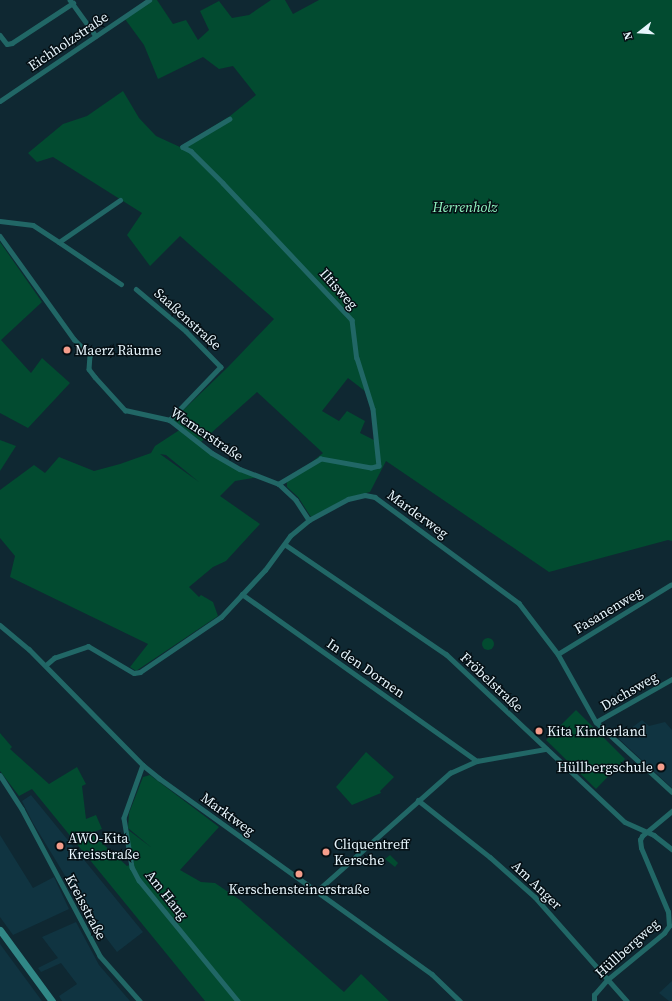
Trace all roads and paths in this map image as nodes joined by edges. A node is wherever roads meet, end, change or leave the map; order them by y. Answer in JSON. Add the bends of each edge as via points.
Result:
{"nodes":[{"id":1,"x":149,"y":0,"type":"edge"},
{"id":2,"x":71,"y":1,"type":"edge"},
{"id":3,"x":0,"y":35,"type":"edge"},
{"id":4,"x":96,"y":36,"type":"junction"},
{"id":5,"x":0,"y":101,"type":"edge"},
{"id":6,"x":230,"y":119,"type":"dead end"},
{"id":7,"x":120,"y":200,"type":"dead end"},
{"id":8,"x":0,"y":221,"type":"edge"},
{"id":9,"x":0,"y":236,"type":"edge"},
{"id":10,"x":59,"y":242,"type":"junction"},
{"id":11,"x":121,"y":284,"type":"dead end"},
{"id":12,"x":136,"y":289,"type":"dead end"},
{"id":13,"x":170,"y":420,"type":"junction"},
{"id":14,"x":279,"y":484,"type":"junction"},
{"id":15,"x":308,"y":520,"type":"junction"},
{"id":16,"x":286,"y":545,"type":"junction"},
{"id":17,"x":670,"y":585,"type":"dead end"},
{"id":18,"x":242,"y":594,"type":"junction"},
{"id":19,"x":0,"y":624,"type":"edge"},
{"id":20,"x":558,"y":654,"type":"junction"},
{"id":21,"x":46,"y":665,"type":"junction"},
{"id":22,"x":672,"y":679,"type":"edge"},
{"id":23,"x":596,"y":722,"type":"junction"},
{"id":24,"x":546,"y":748,"type":"junction"},
{"id":25,"x":477,"y":761,"type":"junction"},
{"id":26,"x":143,"y":765,"type":"junction"},
{"id":27,"x":0,"y":775,"type":"edge"},
{"id":28,"x":672,"y":792,"type":"edge"},
{"id":29,"x":418,"y":800,"type":"junction"},
{"id":30,"x":672,"y":811,"type":"edge"},
{"id":31,"x":646,"y":832,"type":"junction"},
{"id":32,"x":672,"y":849,"type":"edge"},
{"id":33,"x":316,"y":891,"type":"junction"},
{"id":34,"x":0,"y":930,"type":"edge"},
{"id":35,"x":607,"y":980,"type":"junction"},
{"id":36,"x":52,"y":1001,"type":"edge"},
{"id":37,"x":140,"y":1001,"type":"edge"},
{"id":38,"x":238,"y":1001,"type":"edge"},
{"id":39,"x":460,"y":1001,"type":"edge"},
{"id":40,"x":594,"y":1001,"type":"edge"},
{"id":41,"x":628,"y":1001,"type":"edge"}],
"edges":[{"from":1,"to":4,"type":"street","name":"Eichholzstraße"},
{"from":2,"to":3,"type":"street","via":[[12,43],[7,44]]},
{"from":2,"to":4,"type":"street"},
{"from":4,"to":5,"type":"street","name":"Eichholzstraße"},
{"from":6,"to":14,"type":"street","name":"Iltisweg","via":[[183,148],[191,151],[218,178],[352,320],[357,358],[373,408],[379,466],[371,468],[321,459]]},
{"from":7,"to":10,"type":"street"},
{"from":8,"to":10,"type":"street","via":[[33,225]]},
{"from":9,"to":13,"type":"street","name":"Wemerstraße","via":[[74,339],[90,354],[86,369],[125,410]]},
{"from":10,"to":11,"type":"street"},
{"from":12,"to":13,"type":"street","name":"Saaßenstraße","via":[[186,331],[221,367]]},
{"from":13,"to":14,"type":"street","name":"Wemerstraße","via":[[212,453],[240,470]]},
{"from":14,"to":15,"type":"street","name":"Wemerstraße","via":[[296,500]]},
{"from":15,"to":16,"type":"street","name":"Marderweg","via":[[290,536]]},
{"from":15,"to":20,"type":"street","name":"Marderweg","via":[[348,499],[365,495],[375,497],[519,603]]},
{"from":16,"to":18,"type":"street","name":"Marderweg"},
{"from":16,"to":24,"type":"street","name":"Fröbelstraße","via":[[446,654]]},
{"from":17,"to":20,"type":"street","name":"Fasanenweg"},
{"from":18,"to":21,"type":"street","name":"Marderweg","via":[[221,617],[140,672],[134,673],[88,646],[54,658]]},
{"from":18,"to":25,"type":"street","name":"In den Dornen"},
{"from":19,"to":21,"type":"street","name":"Marktweg"},
{"from":20,"to":23,"type":"street","name":"Marderweg"},
{"from":21,"to":26,"type":"street","name":"Marktweg"},
{"from":22,"to":23,"type":"street","name":"Dachsweg"},
{"from":23,"to":28,"type":"street","name":"Marderweg"},
{"from":24,"to":25,"type":"street"},
{"from":24,"to":31,"type":"street","name":"Fröbelstraße","via":[[625,822]]},
{"from":25,"to":29,"type":"street","via":[[450,773]]},
{"from":26,"to":33,"type":"street","name":"Marktweg"},
{"from":26,"to":38,"type":"street","name":"Am Hang","via":[[124,818],[132,867],[139,880]]},
{"from":27,"to":37,"type":"street","name":"Kreisstraße","via":[[22,809],[100,956]]},
{"from":29,"to":33,"type":"street"},
{"from":29,"to":35,"type":"street","name":"Am Anger","via":[[490,857],[535,898],[560,923]]},
{"from":30,"to":31,"type":"street"},
{"from":31,"to":32,"type":"street","name":"Fröbelstraße"},
{"from":31,"to":35,"type":"street","name":"Hüllbergweg","via":[[641,838],[641,848],[668,912],[669,926]]},
{"from":33,"to":39,"type":"street","name":"Marktweg","via":[[442,982]]},
{"from":34,"to":36,"type":"street"},
{"from":35,"to":40,"type":"street","name":"Hüllbergweg","via":[[594,995]]},
{"from":35,"to":41,"type":"street","name":"Am Anger"}]}
